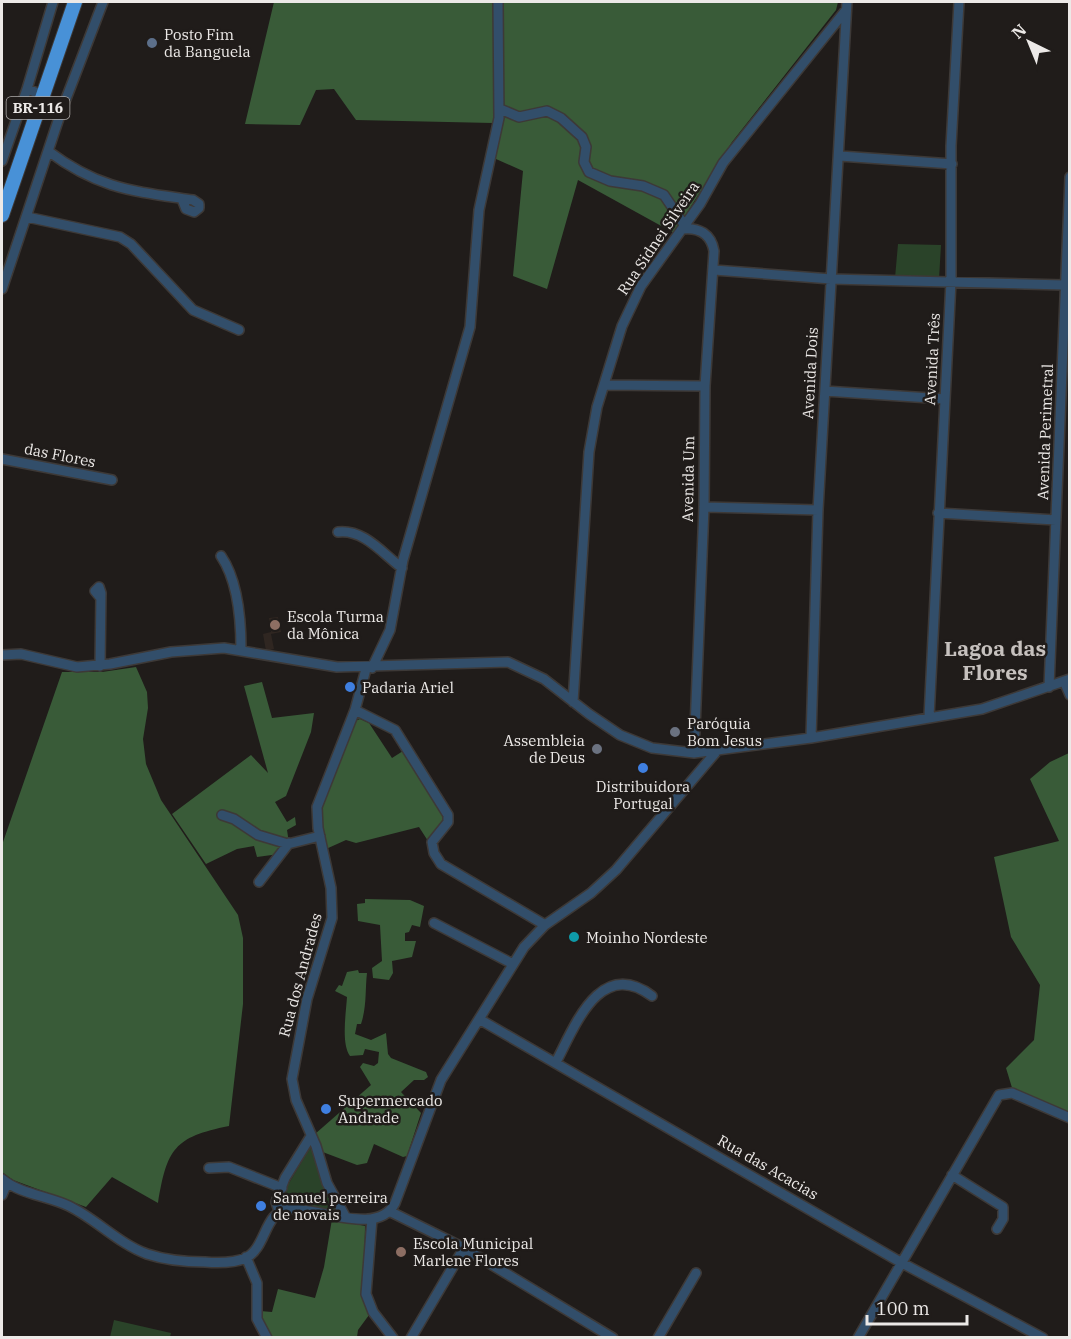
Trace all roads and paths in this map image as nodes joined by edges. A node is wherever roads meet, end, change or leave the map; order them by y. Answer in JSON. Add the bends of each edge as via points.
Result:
{"nodes":[{"id":1,"x":53,"y":2,"type":"edge"},
{"id":2,"x":75,"y":2,"type":"edge"},
{"id":3,"x":103,"y":2,"type":"edge"},
{"id":4,"x":498,"y":2,"type":"edge"},
{"id":5,"x":959,"y":2,"type":"edge"},
{"id":6,"x":847,"y":6,"type":"edge"},
{"id":7,"x":27,"y":89,"type":"junction"},
{"id":8,"x":43,"y":95,"type":"junction"},
{"id":9,"x":500,"y":109,"type":"junction"},
{"id":10,"x":48,"y":151,"type":"junction"},
{"id":11,"x":840,"y":156,"type":"junction"},
{"id":12,"x":2,"y":161,"type":"edge"},
{"id":13,"x":952,"y":164,"type":"junction"},
{"id":14,"x":1070,"y":177,"type":"edge"},
{"id":15,"x":182,"y":199,"type":"dead end"},
{"id":16,"x":2,"y":215,"type":"edge"},
{"id":17,"x":27,"y":217,"type":"junction"},
{"id":18,"x":683,"y":227,"type":"junction"},
{"id":19,"x":714,"y":270,"type":"junction"},
{"id":20,"x":831,"y":279,"type":"junction"},
{"id":21,"x":951,"y":281,"type":"junction"},
{"id":22,"x":1064,"y":285,"type":"junction"},
{"id":23,"x":2,"y":290,"type":"edge"},
{"id":24,"x":238,"y":330,"type":"dead end"},
{"id":25,"x":604,"y":385,"type":"junction"},
{"id":26,"x":705,"y":386,"type":"junction"},
{"id":27,"x":825,"y":391,"type":"junction"},
{"id":28,"x":945,"y":399,"type":"junction"},
{"id":29,"x":1066,"y":405,"type":"edge"},
{"id":30,"x":2,"y":459,"type":"edge"},
{"id":31,"x":112,"y":480,"type":"dead end"},
{"id":32,"x":704,"y":507,"type":"junction"},
{"id":33,"x":818,"y":510,"type":"junction"},
{"id":34,"x":938,"y":513,"type":"junction"},
{"id":35,"x":1056,"y":520,"type":"junction"},
{"id":36,"x":338,"y":532,"type":"dead end"},
{"id":37,"x":221,"y":556,"type":"dead end"},
{"id":38,"x":402,"y":568,"type":"junction"},
{"id":39,"x":100,"y":597,"type":"dead end"},
{"id":40,"x":241,"y":649,"type":"junction"},
{"id":41,"x":2,"y":655,"type":"edge"},
{"id":42,"x":100,"y":666,"type":"junction"},
{"id":43,"x":369,"y":668,"type":"junction"},
{"id":44,"x":1067,"y":680,"type":"edge"},
{"id":45,"x":1049,"y":687,"type":"junction"},
{"id":46,"x":1070,"y":694,"type":"edge"},
{"id":47,"x":573,"y":702,"type":"junction"},
{"id":48,"x":356,"y":710,"type":"junction"},
{"id":49,"x":928,"y":717,"type":"junction"},
{"id":50,"x":811,"y":738,"type":"junction"},
{"id":51,"x":716,"y":752,"type":"junction"},
{"id":52,"x":694,"y":753,"type":"junction"},
{"id":53,"x":222,"y":815,"type":"dead end"},
{"id":54,"x":320,"y":836,"type":"junction"},
{"id":55,"x":289,"y":843,"type":"junction"},
{"id":56,"x":259,"y":882,"type":"dead end"},
{"id":57,"x":434,"y":923,"type":"dead end"},
{"id":58,"x":545,"y":925,"type":"junction"},
{"id":59,"x":513,"y":964,"type":"junction"},
{"id":60,"x":652,"y":996,"type":"dead end"},
{"id":61,"x":479,"y":1020,"type":"junction"},
{"id":62,"x":556,"y":1062,"type":"junction"},
{"id":63,"x":1070,"y":1118,"type":"edge"},
{"id":64,"x":310,"y":1136,"type":"junction"},
{"id":65,"x":209,"y":1168,"type":"dead end"},
{"id":66,"x":952,"y":1175,"type":"junction"},
{"id":67,"x":4,"y":1181,"type":"edge"},
{"id":68,"x":282,"y":1188,"type":"junction"},
{"id":69,"x":2,"y":1195,"type":"edge"},
{"id":70,"x":393,"y":1208,"type":"junction"},
{"id":71,"x":279,"y":1211,"type":"junction"},
{"id":72,"x":345,"y":1216,"type":"junction"},
{"id":73,"x":372,"y":1219,"type":"junction"},
{"id":74,"x":997,"y":1229,"type":"dead end"},
{"id":75,"x":464,"y":1248,"type":"junction"},
{"id":76,"x":246,"y":1257,"type":"junction"},
{"id":77,"x":902,"y":1263,"type":"junction"},
{"id":78,"x":696,"y":1273,"type":"dead end"},
{"id":79,"x":267,"y":1338,"type":"edge"},
{"id":80,"x":393,"y":1338,"type":"edge"},
{"id":81,"x":411,"y":1338,"type":"edge"},
{"id":82,"x":613,"y":1338,"type":"edge"},
{"id":83,"x":658,"y":1338,"type":"edge"},
{"id":84,"x":858,"y":1338,"type":"edge"},
{"id":85,"x":1043,"y":1338,"type":"edge"}],
"edges":[{"from":1,"to":7,"type":"street"},
{"from":2,"to":8,"type":"highway","number":"BR-116"},
{"from":3,"to":10,"type":"street"},
{"from":4,"to":9,"type":"street","name":"Rua dos Andrades"},
{"from":5,"to":13,"type":"street","name":"Avenida Três"},
{"from":6,"to":11,"type":"street","name":"Avenida Dois"},
{"from":6,"to":18,"type":"street","name":"Rua Sidnei Silveira","via":[[736,146]]},
{"from":7,"to":8,"type":"street"},
{"from":7,"to":12,"type":"street"},
{"from":8,"to":16,"type":"highway","number":"BR-116"},
{"from":9,"to":18,"type":"street","via":[[519,117],[547,111],[561,118],[582,137],[586,147],[584,162],[590,172],[664,195]]},
{"from":9,"to":38,"type":"street","name":"Rua dos Andrades","via":[[479,210],[467,340]]},
{"from":10,"to":15,"type":"street","via":[[104,184]]},
{"from":10,"to":17,"type":"street"},
{"from":11,"to":13,"type":"street"},
{"from":11,"to":20,"type":"street","name":"Avenida Dois"},
{"from":13,"to":21,"type":"street","name":"Avenida Três"},
{"from":14,"to":22,"type":"street","name":"Avenida Perimetral"},
{"from":17,"to":23,"type":"street"},
{"from":17,"to":24,"type":"street","via":[[120,237],[193,310]]},
{"from":18,"to":19,"type":"street","name":"Avenida Um","via":[[699,230],[710,239]]},
{"from":18,"to":25,"type":"street","name":"Rua Sidnei Silveira","via":[[630,306]]},
{"from":19,"to":20,"type":"street"},
{"from":19,"to":26,"type":"street","name":"Avenida Um"},
{"from":20,"to":21,"type":"street"},
{"from":20,"to":27,"type":"street","name":"Avenida Dois"},
{"from":21,"to":22,"type":"street"},
{"from":21,"to":28,"type":"street","name":"Avenida Três"},
{"from":22,"to":29,"type":"street","name":"Avenida Perimetral"},
{"from":25,"to":26,"type":"street"},
{"from":25,"to":47,"type":"street","name":"Rua Sidnei Silveira","via":[[587,472]]},
{"from":26,"to":32,"type":"street","name":"Avenida Um"},
{"from":27,"to":28,"type":"street"},
{"from":27,"to":33,"type":"street","name":"Avenida Dois"},
{"from":28,"to":34,"type":"street","name":"Avenida Três"},
{"from":29,"to":35,"type":"street","name":"Avenida Perimetral"},
{"from":30,"to":31,"type":"street","name":"das Flores"},
{"from":32,"to":33,"type":"street"},
{"from":32,"to":52,"type":"street","name":"Avenida Um"},
{"from":33,"to":50,"type":"street","name":"Avenida Dois"},
{"from":34,"to":35,"type":"street"},
{"from":34,"to":49,"type":"street","name":"Avenida Três"},
{"from":35,"to":45,"type":"street","name":"Avenida Perimetral"},
{"from":36,"to":38,"type":"street","via":[[355,532]]},
{"from":37,"to":40,"type":"street","via":[[231,576],[240,618]]},
{"from":38,"to":43,"type":"street","name":"Rua dos Andrades","via":[[390,630]]},
{"from":39,"to":42,"type":"street"},
{"from":40,"to":42,"type":"street","via":[[194,649]]},
{"from":40,"to":43,"type":"street","via":[[316,664]]},
{"from":41,"to":42,"type":"street","via":[[21,654],[77,667]]},
{"from":43,"to":47,"type":"street","via":[[508,662],[537,675]]},
{"from":43,"to":48,"type":"street","name":"Rua dos Andrades"},
{"from":44,"to":45,"type":"street"},
{"from":44,"to":46,"type":"street"},
{"from":45,"to":49,"type":"street","via":[[981,709]]},
{"from":47,"to":52,"type":"street","via":[[605,726],[636,742],[671,752]]},
{"from":48,"to":54,"type":"street","name":"Rua dos Andrades","via":[[320,797],[316,816]]},
{"from":48,"to":58,"type":"street","via":[[395,730],[448,815],[448,822],[432,842],[441,864]]},
{"from":49,"to":50,"type":"street"},
{"from":50,"to":51,"type":"street"},
{"from":51,"to":52,"type":"street"},
{"from":51,"to":58,"type":"street","via":[[616,870]]},
{"from":53,"to":55,"type":"street","via":[[258,835]]},
{"from":54,"to":55,"type":"street"},
{"from":54,"to":64,"type":"street","name":"Rua dos Andrades","via":[[331,888],[332,918],[307,999],[292,1079]]},
{"from":55,"to":56,"type":"street"},
{"from":57,"to":59,"type":"street"},
{"from":58,"to":59,"type":"street"},
{"from":59,"to":61,"type":"street"},
{"from":60,"to":62,"type":"street","via":[[643,989],[625,985],[596,994]]},
{"from":61,"to":62,"type":"street","name":"Rua das Acacias"},
{"from":61,"to":70,"type":"street","via":[[433,1098]]},
{"from":62,"to":77,"type":"street","name":"Rua das Acacias"},
{"from":63,"to":66,"type":"street","via":[[1012,1093],[999,1095]]},
{"from":64,"to":68,"type":"street"},
{"from":64,"to":72,"type":"street","name":"Rua dos Andrades","via":[[327,1183]]},
{"from":65,"to":68,"type":"street","via":[[229,1167]]},
{"from":66,"to":74,"type":"street","via":[[1003,1207],[1003,1219]]},
{"from":66,"to":77,"type":"street"},
{"from":67,"to":69,"type":"street"},
{"from":67,"to":76,"type":"street","via":[[68,1205],[146,1254],[200,1262],[231,1262]]},
{"from":68,"to":71,"type":"street","via":[[276,1202]]},
{"from":70,"to":73,"type":"street"},
{"from":70,"to":75,"type":"street"},
{"from":71,"to":72,"type":"street","via":[[297,1209]]},
{"from":71,"to":76,"type":"street","via":[[259,1247]]},
{"from":72,"to":73,"type":"street"},
{"from":73,"to":80,"type":"street","via":[[366,1294],[373,1312]]},
{"from":75,"to":81,"type":"street"},
{"from":75,"to":82,"type":"street"},
{"from":76,"to":79,"type":"street","via":[[257,1283],[257,1319]]},
{"from":77,"to":84,"type":"street"},
{"from":77,"to":85,"type":"street","name":"Rua das Acacias"},
{"from":78,"to":83,"type":"street"}]}
